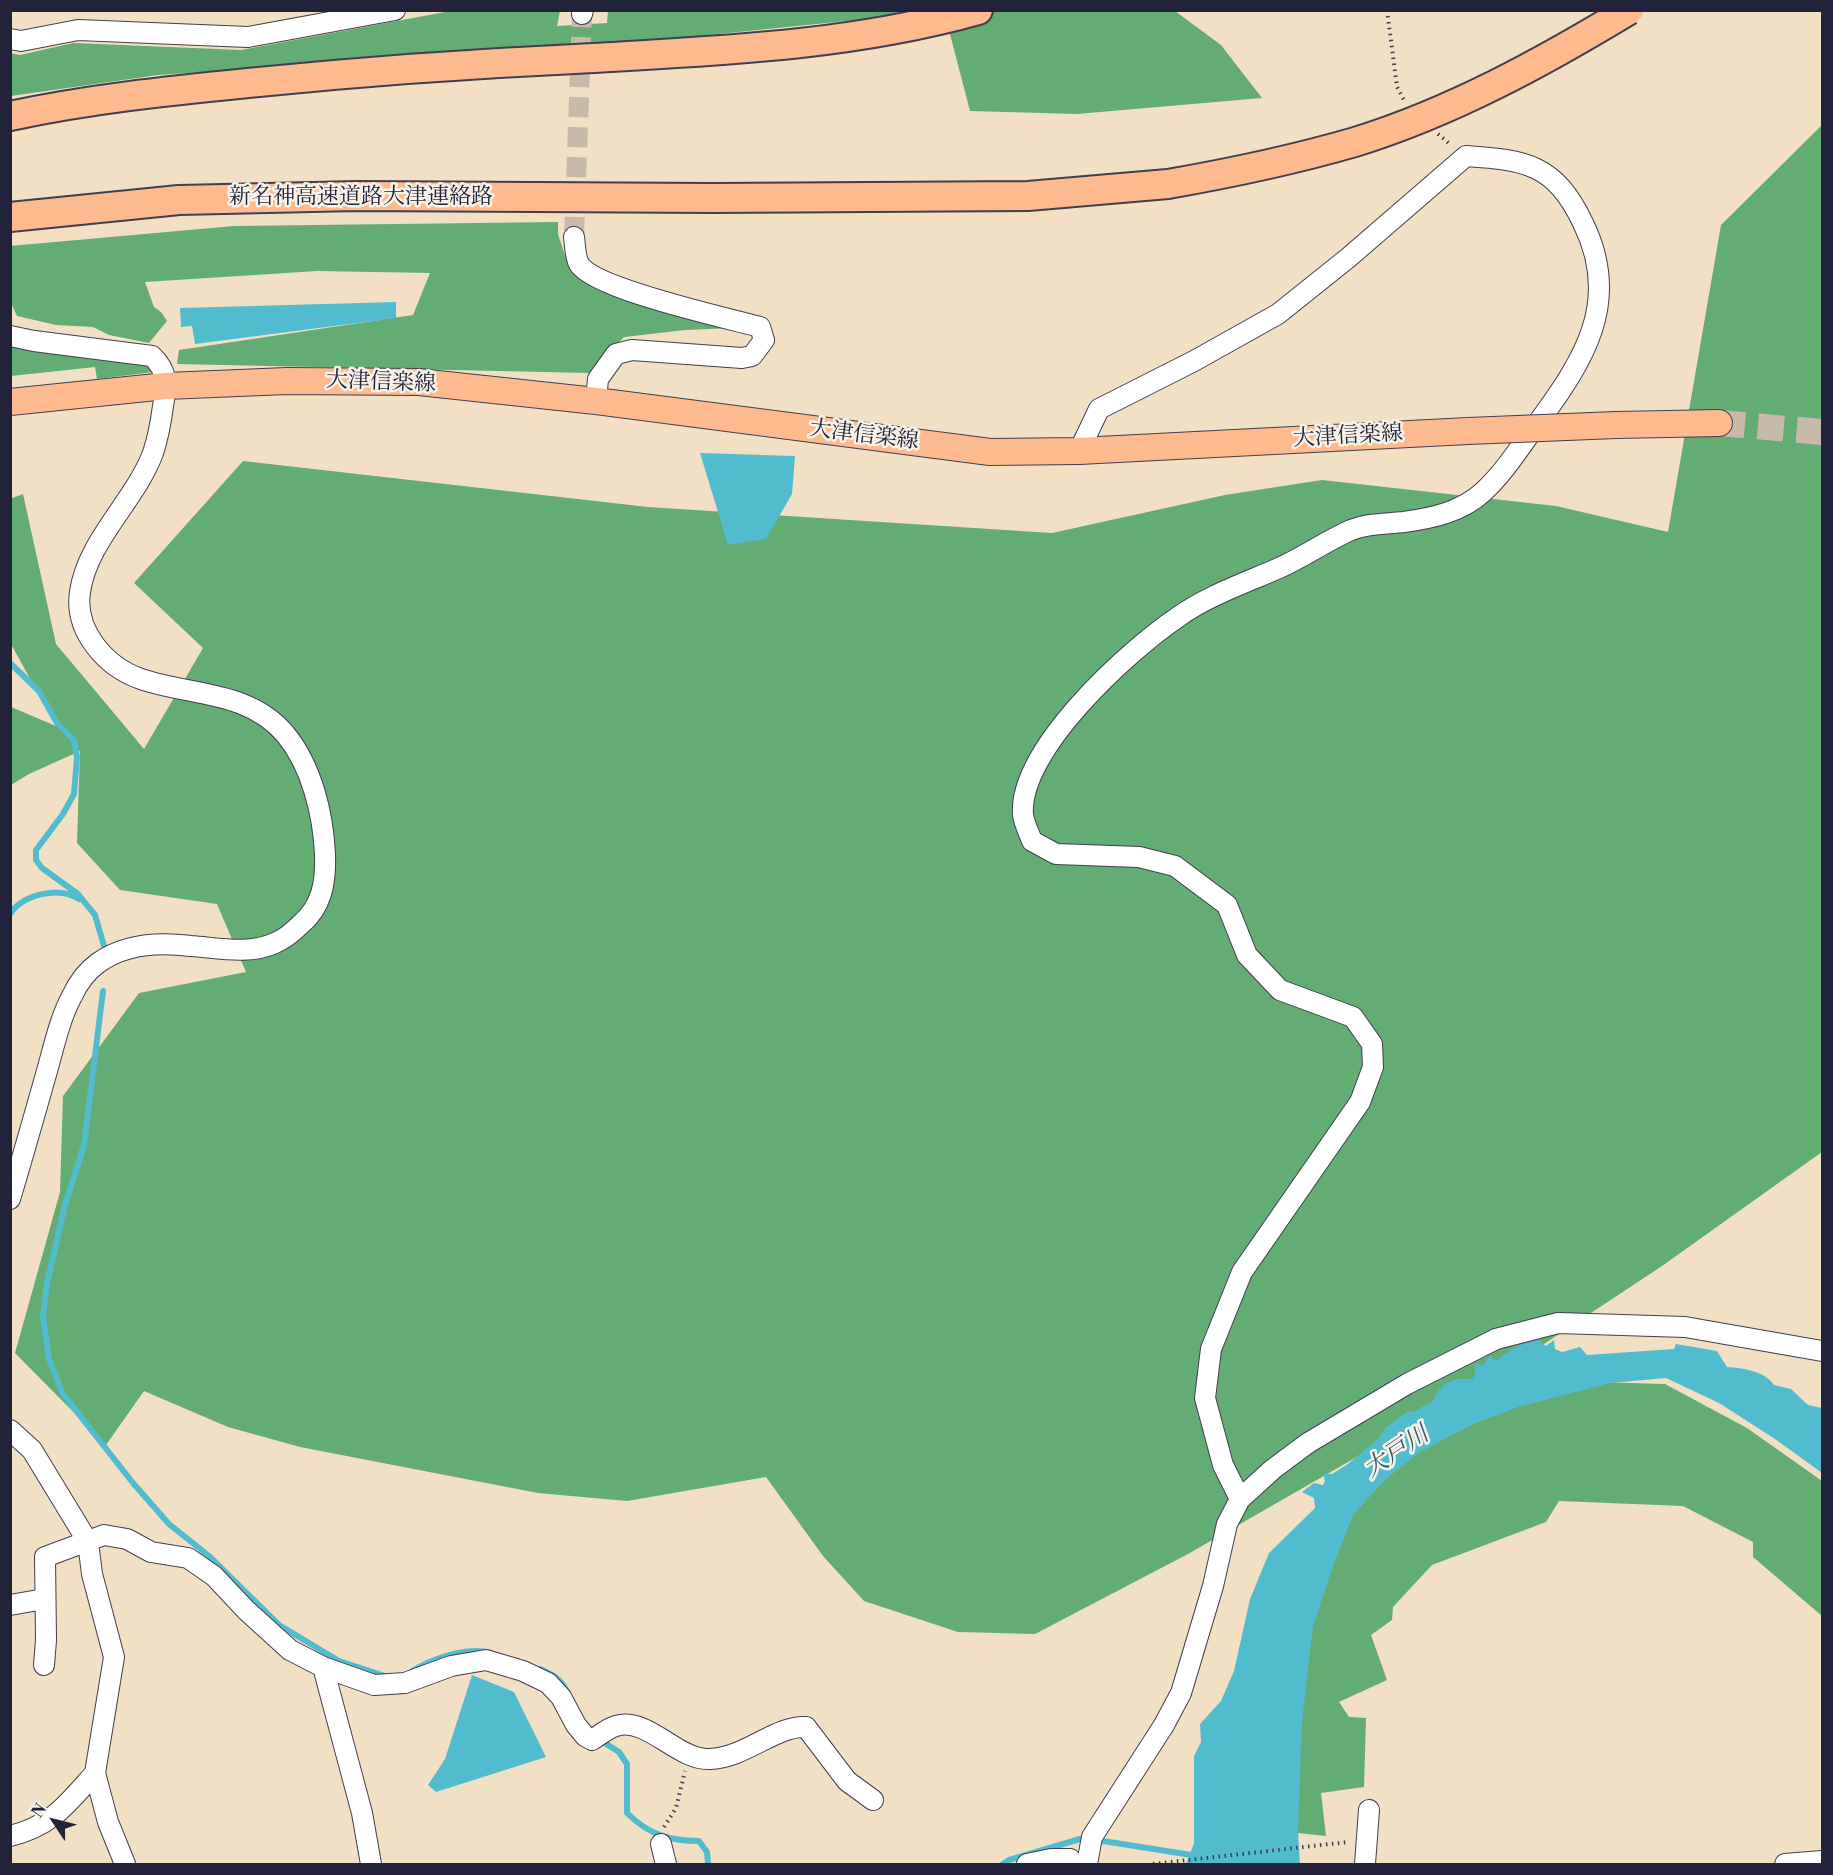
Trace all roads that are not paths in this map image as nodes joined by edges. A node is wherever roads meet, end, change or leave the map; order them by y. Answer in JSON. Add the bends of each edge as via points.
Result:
{"nodes":[{"id":1,"x":395,"y":10,"type":"edge"},
{"id":2,"x":1629,"y":10,"type":"edge"},
{"id":3,"x":966,"y":14,"type":"edge"},
{"id":4,"x":10,"y":39,"type":"edge"},
{"id":5,"x":10,"y":116,"type":"edge"},
{"id":6,"x":10,"y":217,"type":"edge"},
{"id":7,"x":574,"y":237,"type":"tunnel mouth"},
{"id":8,"x":10,"y":336,"type":"edge"},
{"id":9,"x":166,"y":386,"type":"junction"},
{"id":10,"x":596,"y":401,"type":"junction"},
{"id":11,"x":10,"y":402,"type":"edge"},
{"id":12,"x":1719,"y":423,"type":"tunnel mouth"},
{"id":13,"x":1079,"y":451,"type":"junction"},
{"id":14,"x":10,"y":1199,"type":"edge"},
{"id":15,"x":1822,"y":1351,"type":"edge"},
{"id":16,"x":10,"y":1430,"type":"edge"},
{"id":17,"x":1240,"y":1499,"type":"junction"},
{"id":18,"x":88,"y":1542,"type":"junction"},
{"id":19,"x":44,"y":1599,"type":"junction"},
{"id":20,"x":10,"y":1605,"type":"edge"},
{"id":21,"x":44,"y":1665,"type":"dead end"},
{"id":22,"x":323,"y":1667,"type":"junction"},
{"id":23,"x":95,"y":1773,"type":"junction"},
{"id":24,"x":873,"y":1800,"type":"dead end"},
{"id":25,"x":1369,"y":1810,"type":"dead end"},
{"id":26,"x":10,"y":1836,"type":"edge"},
{"id":27,"x":662,"y":1837,"type":"road end"},
{"id":28,"x":1822,"y":1861,"type":"edge"},
{"id":29,"x":125,"y":1864,"type":"edge"},
{"id":30,"x":371,"y":1864,"type":"edge"},
{"id":31,"x":666,"y":1864,"type":"edge"},
{"id":32,"x":1027,"y":1864,"type":"edge"},
{"id":33,"x":1074,"y":1864,"type":"edge"},
{"id":34,"x":1087,"y":1864,"type":"edge"},
{"id":35,"x":1365,"y":1864,"type":"edge"},
{"id":36,"x":1785,"y":1864,"type":"edge"}],
"edges":[{"from":1,"to":4,"type":"street","via":[[248,38],[78,30],[21,41]]},
{"from":2,"to":6,"type":"highway","name":"新名神高速道路大津連絡路","bridge":true,"via":[[1519,73],[1445,108],[1379,133],[1249,170],[1168,184],[1028,196],[357,196],[180,200]]},
{"from":3,"to":5,"type":"highway","via":[[891,30],[791,44],[378,70],[172,90]]},
{"from":7,"to":10,"type":"street","via":[[578,263],[590,275],[645,296],[760,327],[764,340],[752,356],[742,358],[632,350],[616,354],[598,380]]},
{"from":8,"to":9,"type":"street","via":[[153,356],[162,366]]},
{"from":9,"to":10,"type":"main road","name":"大津信楽線","via":[[287,381],[419,382]]},
{"from":9,"to":11,"type":"main road","name":"大津信楽線"},
{"from":9,"to":14,"type":"street","via":[[153,454],[89,560],[80,593],[81,620],[91,640],[120,669],[142,679],[227,699],[276,723],[306,770],[324,837],[326,870],[312,915],[274,944],[231,951],[147,945],[120,951],[84,975],[60,1026]]},
{"from":10,"to":13,"type":"main road","name":"大津信楽線","via":[[990,452]]},
{"from":12,"to":13,"type":"main road","name":"大津信楽線","bridge":true},
{"from":13,"to":17,"type":"street","via":[[1098,409],[1278,314],[1466,156],[1502,158],[1536,167],[1561,187],[1590,237],[1600,274],[1591,337],[1548,410],[1484,490],[1464,507],[1436,516],[1352,530],[1178,616],[1096,686],[1039,758],[1029,780],[1023,815],[1032,841],[1056,854],[1139,857],[1175,866],[1227,905],[1247,955],[1280,990],[1353,1017],[1372,1044],[1373,1067],[1360,1101],[1242,1272],[1211,1349],[1205,1398],[1223,1465]]},
{"from":15,"to":17,"type":"street","via":[[1685,1327],[1558,1323],[1496,1339],[1407,1384],[1308,1443]]},
{"from":16,"to":18,"type":"street","via":[[32,1450]]},
{"from":17,"to":34,"type":"street","via":[[1227,1524],[1181,1693],[1092,1837]]},
{"from":18,"to":19,"type":"street","via":[[45,1557]]},
{"from":18,"to":22,"type":"street","via":[[104,1535],[127,1539],[151,1552],[188,1558],[214,1576],[290,1650]]},
{"from":18,"to":23,"type":"street","via":[[92,1574],[114,1657]]},
{"from":19,"to":20,"type":"street"},
{"from":19,"to":21,"type":"street"},
{"from":22,"to":24,"type":"street","via":[[374,1685],[405,1683],[451,1666],[486,1660],[548,1683],[561,1696],[585,1736],[597,1737],[617,1725],[637,1726],[690,1756],[710,1759],[741,1752],[795,1726],[806,1726],[847,1781]]},
{"from":22,"to":30,"type":"street","via":[[362,1813]]},
{"from":23,"to":26,"type":"street","via":[[56,1816],[27,1832]]},
{"from":23,"to":29,"type":"street"},
{"from":25,"to":35,"type":"street"},
{"from":27,"to":31,"type":"street"},
{"from":28,"to":36,"type":"street"},
{"from":32,"to":33,"type":"street","via":[[1071,1859]]}]}
